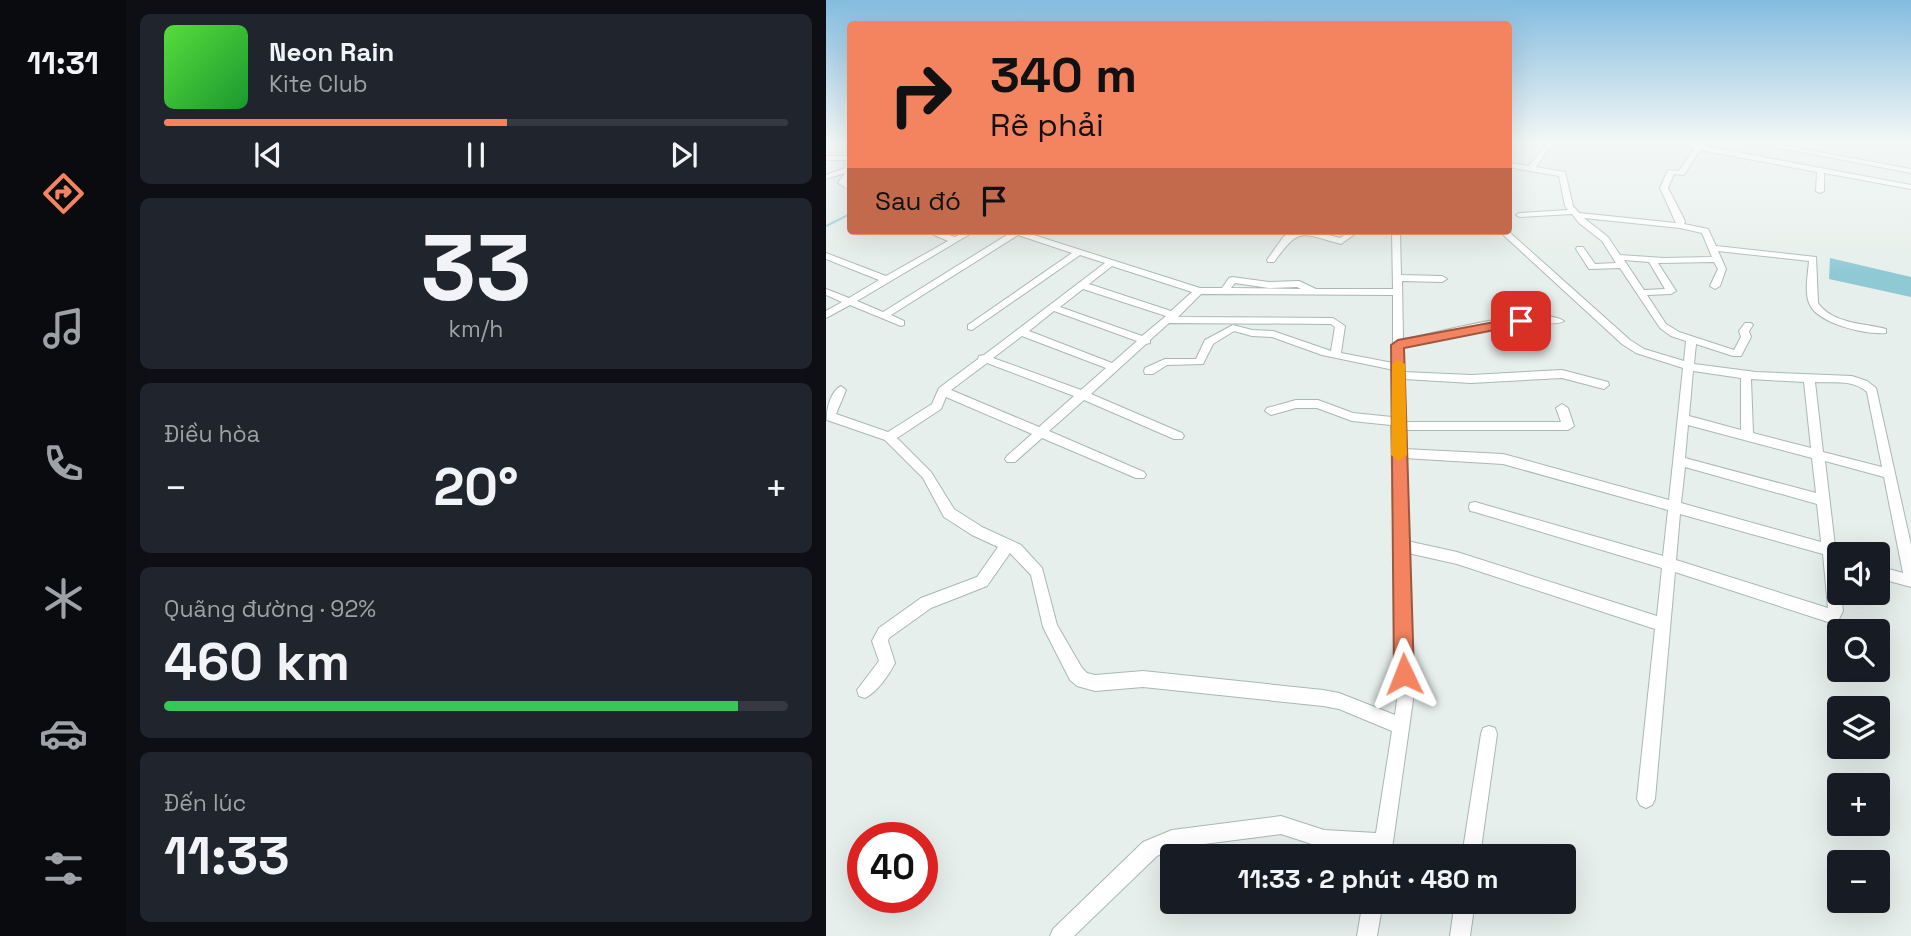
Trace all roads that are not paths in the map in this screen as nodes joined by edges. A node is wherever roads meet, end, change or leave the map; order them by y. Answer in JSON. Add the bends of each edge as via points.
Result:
{"nodes":[{"id":1,"x":1564,"y":187,"type":"edge"},
{"id":2,"x":1665,"y":187,"type":"edge"},
{"id":3,"x":1819,"y":187,"type":"edge"},
{"id":4,"x":1819,"y":191,"type":"dead end"},
{"id":5,"x":1574,"y":214,"type":"junction"},
{"id":6,"x":1520,"y":215,"type":"dead end"},
{"id":7,"x":1680,"y":226,"type":"junction"},
{"id":8,"x":941,"y":235,"type":"edge"},
{"id":9,"x":964,"y":235,"type":"edge"},
{"id":10,"x":1010,"y":235,"type":"edge"},
{"id":11,"x":1025,"y":235,"type":"edge"},
{"id":12,"x":1295,"y":235,"type":"edge"},
{"id":13,"x":1318,"y":235,"type":"edge"},
{"id":14,"x":1349,"y":235,"type":"edge"},
{"id":15,"x":1396,"y":235,"type":"edge"},
{"id":16,"x":1507,"y":235,"type":"edge"},
{"id":17,"x":955,"y":240,"type":"junction"},
{"id":18,"x":1580,"y":249,"type":"dead end"},
{"id":19,"x":1079,"y":252,"type":"junction"},
{"id":20,"x":1715,"y":253,"type":"junction"},
{"id":21,"x":826,"y":256,"type":"edge"},
{"id":22,"x":1272,"y":260,"type":"dead end"},
{"id":23,"x":1651,"y":260,"type":"junction"},
{"id":24,"x":1619,"y":261,"type":"junction"},
{"id":25,"x":1112,"y":262,"type":"junction"},
{"id":26,"x":1442,"y":279,"type":"dead end"},
{"id":27,"x":887,"y":280,"type":"junction"},
{"id":28,"x":1081,"y":285,"type":"junction"},
{"id":29,"x":1397,"y":285,"type":"junction"},
{"id":30,"x":1714,"y":286,"type":"dead end"},
{"id":31,"x":1199,"y":291,"type":"junction"},
{"id":32,"x":826,"y":292,"type":"edge"},
{"id":33,"x":1640,"y":293,"type":"junction"},
{"id":34,"x":850,"y":302,"type":"junction"},
{"id":35,"x":1051,"y":307,"type":"junction"},
{"id":36,"x":826,"y":315,"type":"edge"},
{"id":37,"x":883,"y":316,"type":"junction"},
{"id":38,"x":1172,"y":318,"type":"junction"},
{"id":39,"x":1559,"y":321,"type":"dead end"},
{"id":40,"x":901,"y":323,"type":"dead end"},
{"id":41,"x":1748,"y":325,"type":"dead end"},
{"id":42,"x":972,"y":327,"type":"dead end"},
{"id":43,"x":1020,"y":331,"type":"junction"},
{"id":44,"x":1882,"y":331,"type":"dead end"},
{"id":45,"x":1690,"y":339,"type":"junction"},
{"id":46,"x":1146,"y":341,"type":"junction"},
{"id":47,"x":1398,"y":345,"type":"junction"},
{"id":48,"x":1336,"y":355,"type":"junction"},
{"id":49,"x":983,"y":358,"type":"junction"},
{"id":50,"x":1688,"y":365,"type":"junction"},
{"id":51,"x":1115,"y":368,"type":"junction"},
{"id":52,"x":1149,"y":370,"type":"dead end"},
{"id":53,"x":1399,"y":372,"type":"junction"},
{"id":54,"x":1746,"y":377,"type":"junction"},
{"id":55,"x":1809,"y":379,"type":"junction"},
{"id":56,"x":1604,"y":384,"type":"dead end"},
{"id":57,"x":841,"y":390,"type":"dead end"},
{"id":58,"x":943,"y":391,"type":"junction"},
{"id":59,"x":1083,"y":395,"type":"junction"},
{"id":60,"x":1562,"y":408,"type":"dead end"},
{"id":61,"x":1271,"y":411,"type":"dead end"},
{"id":62,"x":1683,"y":419,"type":"junction"},
{"id":63,"x":1397,"y":424,"type":"junction"},
{"id":64,"x":1041,"y":432,"type":"junction"},
{"id":65,"x":1178,"y":436,"type":"dead end"},
{"id":66,"x":1747,"y":436,"type":"junction"},
{"id":67,"x":889,"y":438,"type":"junction"},
{"id":68,"x":1816,"y":455,"type":"junction"},
{"id":69,"x":1399,"y":457,"type":"junction"},
{"id":70,"x":1011,"y":459,"type":"dead end"},
{"id":71,"x":1679,"y":461,"type":"junction"},
{"id":72,"x":1890,"y":474,"type":"junction"},
{"id":73,"x":1140,"y":475,"type":"dead end"},
{"id":74,"x":1822,"y":500,"type":"junction"},
{"id":75,"x":1896,"y":504,"type":"junction"},
{"id":76,"x":1475,"y":507,"type":"dead end"},
{"id":77,"x":1911,"y":508,"type":"edge"},
{"id":78,"x":1674,"y":509,"type":"junction"},
{"id":79,"x":1830,"y":542,"type":"edge"},
{"id":80,"x":1008,"y":544,"type":"junction"},
{"id":81,"x":1400,"y":545,"type":"junction"},
{"id":82,"x":1827,"y":555,"type":"edge"},
{"id":83,"x":1669,"y":564,"type":"junction"},
{"id":84,"x":1890,"y":568,"type":"edge"},
{"id":85,"x":1890,"y":573,"type":"edge"},
{"id":86,"x":1911,"y":576,"type":"edge"},
{"id":87,"x":1836,"y":605,"type":"edge"},
{"id":88,"x":1663,"y":625,"type":"junction"},
{"id":89,"x":865,"y":690,"type":"dead end"},
{"id":90,"x":1401,"y":726,"type":"junction"},
{"id":91,"x":1489,"y":734,"type":"dead end"},
{"id":92,"x":1646,"y":799,"type":"dead end"},
{"id":93,"x":1160,"y":844,"type":"edge"},
{"id":94,"x":1160,"y":844,"type":"edge"},
{"id":95,"x":1354,"y":844,"type":"edge"},
{"id":96,"x":1384,"y":844,"type":"edge"},
{"id":97,"x":1473,"y":844,"type":"edge"},
{"id":98,"x":1371,"y":914,"type":"edge"},
{"id":99,"x":1463,"y":914,"type":"edge"},
{"id":100,"x":1060,"y":936,"type":"edge"},
{"id":101,"x":1367,"y":936,"type":"edge"},
{"id":102,"x":1460,"y":936,"type":"edge"}],
"edges":[{"from":1,"to":5,"type":"street"},
{"from":2,"to":7,"type":"street"},
{"from":3,"to":4,"type":"street"},
{"from":5,"to":6,"type":"street"},
{"from":5,"to":7,"type":"street"},
{"from":5,"to":24,"type":"street","via":[[1605,239]]},
{"from":7,"to":20,"type":"street","via":[[1706,232]]},
{"from":8,"to":17,"type":"street"},
{"from":9,"to":17,"type":"street"},
{"from":10,"to":37,"type":"street"},
{"from":11,"to":19,"type":"street"},
{"from":12,"to":22,"type":"street"},
{"from":13,"to":14,"type":"street","via":[[1341,241]]},
{"from":15,"to":29,"type":"street"},
{"from":16,"to":50,"type":"street","via":[[1634,348]]},
{"from":17,"to":27,"type":"street"},
{"from":18,"to":24,"type":"street","via":[[1592,267]]},
{"from":19,"to":25,"type":"street"},
{"from":19,"to":42,"type":"street"},
{"from":20,"to":23,"type":"street"},
{"from":20,"to":30,"type":"street","via":[[1722,272]]},
{"from":20,"to":44,"type":"street","via":[[1811,258],[1815,309],[1834,320]]},
{"from":21,"to":27,"type":"street"},
{"from":23,"to":24,"type":"street"},
{"from":23,"to":33,"type":"street","via":[[1671,290]]},
{"from":24,"to":33,"type":"street"},
{"from":25,"to":28,"type":"street"},
{"from":25,"to":31,"type":"street"},
{"from":26,"to":29,"type":"street"},
{"from":27,"to":34,"type":"street"},
{"from":28,"to":35,"type":"street"},
{"from":28,"to":38,"type":"street"},
{"from":29,"to":31,"type":"street","via":[[1315,292]]},
{"from":29,"to":47,"type":"street"},
{"from":31,"to":38,"type":"street"},
{"from":32,"to":34,"type":"street"},
{"from":33,"to":45,"type":"street","via":[[1668,331]]},
{"from":34,"to":36,"type":"street"},
{"from":34,"to":37,"type":"street"},
{"from":35,"to":43,"type":"street"},
{"from":35,"to":46,"type":"street"},
{"from":37,"to":40,"type":"street"},
{"from":38,"to":46,"type":"street"},
{"from":38,"to":48,"type":"street","via":[[1333,321],[1340,326]]},
{"from":39,"to":47,"type":"street","via":[[1506,323]]},
{"from":41,"to":45,"type":"street","via":[[1737,354]]},
{"from":43,"to":49,"type":"street"},
{"from":43,"to":51,"type":"street"},
{"from":45,"to":50,"type":"street"},
{"from":46,"to":51,"type":"street"},
{"from":47,"to":53,"type":"street"},
{"from":48,"to":52,"type":"street","via":[[1287,338],[1233,328],[1209,342],[1199,362],[1165,362]]},
{"from":48,"to":53,"type":"street"},
{"from":49,"to":58,"type":"street"},
{"from":49,"to":59,"type":"street"},
{"from":50,"to":54,"type":"street"},
{"from":50,"to":62,"type":"street"},
{"from":51,"to":59,"type":"street"},
{"from":53,"to":56,"type":"street","via":[[1471,379],[1562,374]]},
{"from":53,"to":63,"type":"street"},
{"from":54,"to":55,"type":"street"},
{"from":54,"to":66,"type":"street"},
{"from":55,"to":68,"type":"street"},
{"from":55,"to":72,"type":"street","via":[[1851,380],[1869,387]]},
{"from":57,"to":67,"type":"street","via":[[831,417]]},
{"from":58,"to":64,"type":"street"},
{"from":58,"to":67,"type":"street","via":[[937,406]]},
{"from":59,"to":64,"type":"street"},
{"from":59,"to":65,"type":"street"},
{"from":60,"to":63,"type":"street","via":[[1568,426]]},
{"from":61,"to":63,"type":"street","via":[[1318,404],[1352,417]]},
{"from":62,"to":66,"type":"street"},
{"from":62,"to":71,"type":"street"},
{"from":63,"to":69,"type":"street"},
{"from":64,"to":70,"type":"street"},
{"from":64,"to":73,"type":"street"},
{"from":66,"to":68,"type":"street"},
{"from":67,"to":80,"type":"street","via":[[928,475],[948,513]]},
{"from":68,"to":72,"type":"street"},
{"from":68,"to":74,"type":"street"},
{"from":69,"to":78,"type":"street","via":[[1491,464]]},
{"from":69,"to":81,"type":"street"},
{"from":71,"to":74,"type":"street"},
{"from":71,"to":78,"type":"street"},
{"from":72,"to":75,"type":"street"},
{"from":74,"to":79,"type":"street"},
{"from":75,"to":77,"type":"street"},
{"from":75,"to":86,"type":"street"},
{"from":76,"to":83,"type":"street"},
{"from":78,"to":82,"type":"street"},
{"from":78,"to":83,"type":"street"},
{"from":80,"to":89,"type":"street","via":[[982,582],[926,603],[884,633],[880,641],[887,663]]},
{"from":80,"to":90,"type":"street","via":[[1037,572],[1051,626],[1083,680],[1143,679],[1323,698]]},
{"from":81,"to":88,"type":"street","via":[[1457,558]]},
{"from":81,"to":90,"type":"street","via":[[1405,700]]},
{"from":83,"to":87,"type":"street","via":[[1828,615],[1836,611]]},
{"from":83,"to":88,"type":"street"},
{"from":84,"to":86,"type":"street"},
{"from":85,"to":86,"type":"street"},
{"from":88,"to":92,"type":"street"},
{"from":90,"to":96,"type":"street"},
{"from":91,"to":97,"type":"street"},
{"from":93,"to":95,"type":"street","via":[[1281,825]]},
{"from":94,"to":100,"type":"street"},
{"from":98,"to":101,"type":"street"},
{"from":99,"to":102,"type":"street"}]}
